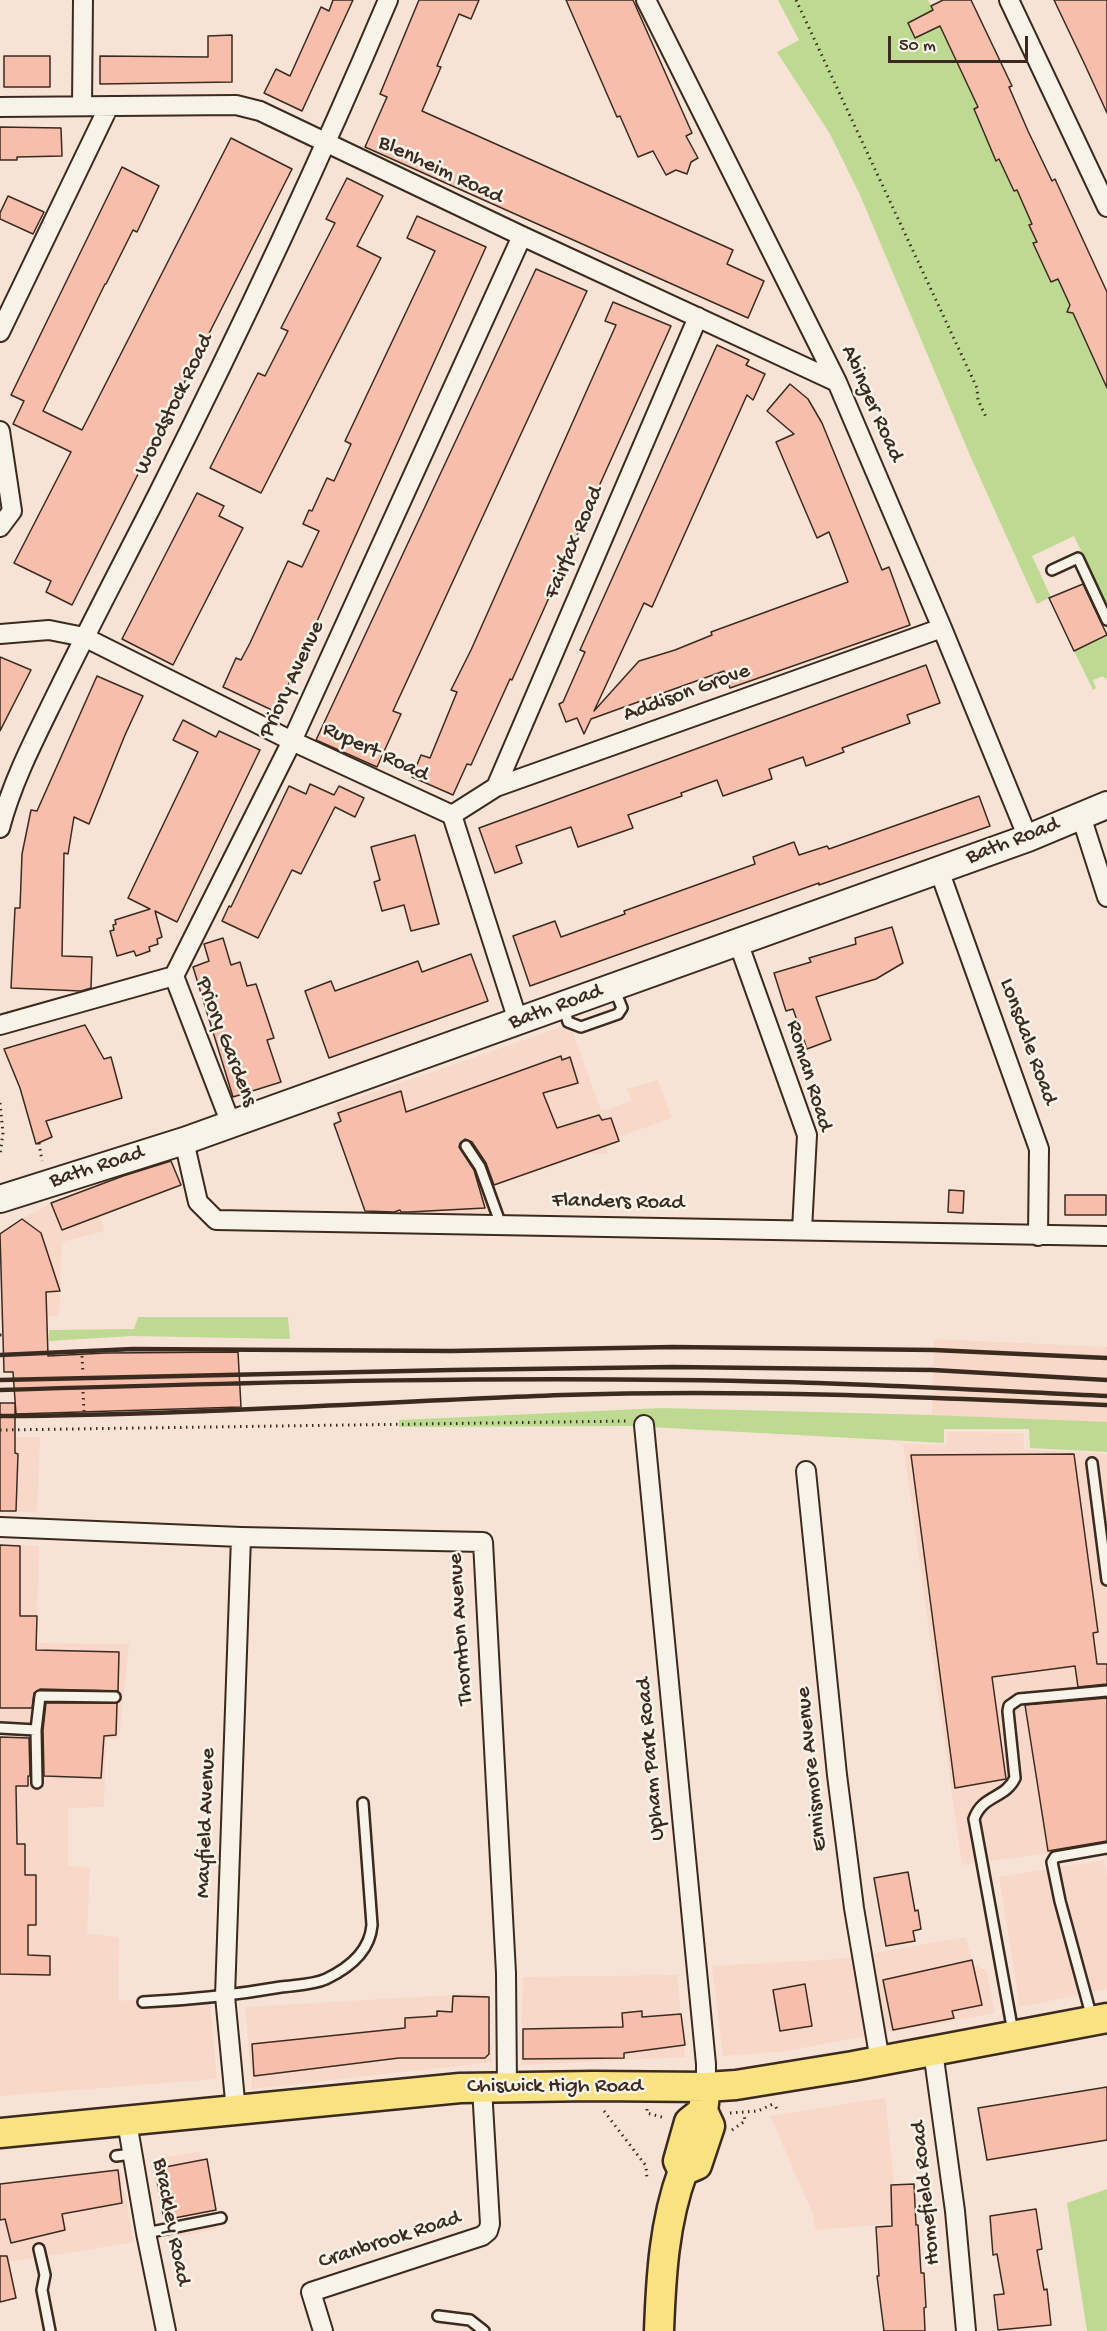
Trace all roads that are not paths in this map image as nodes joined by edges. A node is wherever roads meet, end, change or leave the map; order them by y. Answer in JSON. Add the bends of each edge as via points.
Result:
{"nodes":[{"id":1,"x":83,"y":0,"type":"edge"},
{"id":2,"x":388,"y":0,"type":"edge"},
{"id":3,"x":646,"y":0,"type":"edge"},
{"id":4,"x":1009,"y":0,"type":"edge"},
{"id":5,"x":82,"y":106,"type":"junction"},
{"id":6,"x":109,"y":106,"type":"junction"},
{"id":7,"x":0,"y":107,"type":"edge"},
{"id":8,"x":326,"y":143,"type":"junction"},
{"id":9,"x":1107,"y":207,"type":"edge"},
{"id":10,"x":522,"y":236,"type":"junction"},
{"id":11,"x":698,"y":317,"type":"junction"},
{"id":12,"x":0,"y":332,"type":"edge"},
{"id":13,"x":837,"y":382,"type":"junction"},
{"id":14,"x":0,"y":431,"type":"edge"},
{"id":15,"x":0,"y":527,"type":"edge"},
{"id":16,"x":1052,"y":570,"type":"dead end"},
{"id":17,"x":1107,"y":620,"type":"edge"},
{"id":18,"x":942,"y":628,"type":"junction"},
{"id":19,"x":0,"y":634,"type":"edge"},
{"id":20,"x":84,"y":637,"type":"junction"},
{"id":21,"x":292,"y":741,"type":"junction"},
{"id":22,"x":496,"y":787,"type":"junction"},
{"id":23,"x":1107,"y":805,"type":"edge"},
{"id":24,"x":452,"y":815,"type":"junction"},
{"id":25,"x":1081,"y":816,"type":"junction"},
{"id":26,"x":0,"y":828,"type":"edge"},
{"id":27,"x":1028,"y":838,"type":"junction"},
{"id":28,"x":939,"y":870,"type":"junction"},
{"id":29,"x":1107,"y":897,"type":"edge"},
{"id":30,"x":738,"y":942,"type":"junction"},
{"id":31,"x":174,"y":976,"type":"junction"},
{"id":32,"x":518,"y":1021,"type":"junction"},
{"id":33,"x":0,"y":1025,"type":"edge"},
{"id":34,"x":231,"y":1124,"type":"junction"},
{"id":35,"x":184,"y":1141,"type":"junction"},
{"id":36,"x":466,"y":1146,"type":"dead end"},
{"id":37,"x":0,"y":1199,"type":"edge"},
{"id":38,"x":501,"y":1225,"type":"junction"},
{"id":39,"x":802,"y":1230,"type":"junction"},
{"id":40,"x":1038,"y":1236,"type":"junction"},
{"id":41,"x":1107,"y":1236,"type":"edge"},
{"id":42,"x":644,"y":1425,"type":"road end"},
{"id":43,"x":1092,"y":1463,"type":"dead end"},
{"id":44,"x":806,"y":1471,"type":"dead end"},
{"id":45,"x":0,"y":1527,"type":"edge"},
{"id":46,"x":241,"y":1537,"type":"junction"},
{"id":47,"x":1107,"y":1580,"type":"edge"},
{"id":48,"x":1107,"y":1690,"type":"edge"},
{"id":49,"x":115,"y":1696,"type":"dead end"},
{"id":50,"x":0,"y":1728,"type":"edge"},
{"id":51,"x":36,"y":1730,"type":"junction"},
{"id":52,"x":37,"y":1783,"type":"dead end"},
{"id":53,"x":363,"y":1803,"type":"dead end"},
{"id":54,"x":1107,"y":1848,"type":"edge"},
{"id":55,"x":225,"y":1996,"type":"junction"},
{"id":56,"x":143,"y":2002,"type":"dead end"},
{"id":57,"x":1100,"y":2019,"type":"edge"},
{"id":58,"x":1014,"y":2036,"type":"junction"},
{"id":59,"x":933,"y":2051,"type":"junction"},
{"id":60,"x":880,"y":2061,"type":"junction"},
{"id":61,"x":494,"y":2087,"type":"junction"},
{"id":62,"x":705,"y":2099,"type":"junction"},
{"id":63,"x":236,"y":2110,"type":"junction"},
{"id":64,"x":127,"y":2122,"type":"junction"},
{"id":65,"x":0,"y":2133,"type":"edge"},
{"id":66,"x":221,"y":2218,"type":"dead end"},
{"id":67,"x":147,"y":2240,"type":"junction"},
{"id":68,"x":39,"y":2249,"type":"dead end"},
{"id":69,"x":438,"y":2316,"type":"dead end"},
{"id":70,"x":50,"y":2331,"type":"edge"},
{"id":71,"x":166,"y":2331,"type":"edge"},
{"id":72,"x":323,"y":2331,"type":"edge"},
{"id":73,"x":484,"y":2331,"type":"edge"},
{"id":74,"x":659,"y":2331,"type":"edge"},
{"id":75,"x":966,"y":2331,"type":"edge"}],
"edges":[{"from":1,"to":5,"type":"street"},
{"from":2,"to":8,"type":"street","name":"Woodstock Road"},
{"from":3,"to":13,"type":"street","name":"Abinger Road"},
{"from":4,"to":9,"type":"street"},
{"from":5,"to":6,"type":"street","name":"Blenheim Road"},
{"from":5,"to":7,"type":"street","name":"Blenheim Road"},
{"from":6,"to":8,"type":"street","name":"Blenheim Road","via":[[236,105],[260,111]]},
{"from":6,"to":12,"type":"street"},
{"from":8,"to":10,"type":"street","name":"Blenheim Road"},
{"from":8,"to":20,"type":"street","name":"Woodstock Road","via":[[215,382]]},
{"from":10,"to":11,"type":"street","name":"Blenheim Road"},
{"from":10,"to":21,"type":"street","name":"Priory Avenue"},
{"from":11,"to":13,"type":"street","name":"Blenheim Road"},
{"from":11,"to":22,"type":"street","name":"Fairfax Road"},
{"from":13,"to":18,"type":"street","name":"Abinger Road"},
{"from":14,"to":15,"type":"street","via":[[12,512]]},
{"from":16,"to":17,"type":"lane","via":[[1078,558]]},
{"from":18,"to":22,"type":"street","name":"Addison Grove"},
{"from":18,"to":27,"type":"street","name":"Abinger Road"},
{"from":19,"to":20,"type":"street","name":"Rupert Road","via":[[49,630]]},
{"from":20,"to":21,"type":"street","name":"Rupert Road"},
{"from":20,"to":26,"type":"street","name":"Woodstock Road","via":[[8,798]]},
{"from":21,"to":24,"type":"street","name":"Rupert Road"},
{"from":21,"to":31,"type":"street","name":"Priory Avenue"},
{"from":22,"to":24,"type":"street","name":"Addison Grove"},
{"from":23,"to":25,"type":"main road","name":"Bath Road"},
{"from":24,"to":32,"type":"street"},
{"from":25,"to":27,"type":"main road","name":"Bath Road"},
{"from":25,"to":29,"type":"street"},
{"from":27,"to":28,"type":"main road","name":"Bath Road"},
{"from":28,"to":30,"type":"main road","name":"Bath Road"},
{"from":28,"to":40,"type":"street","name":"Lonsdale Road","via":[[1040,1149]]},
{"from":30,"to":32,"type":"main road","name":"Bath Road"},
{"from":30,"to":39,"type":"street","name":"Roman Road","via":[[807,1135]]},
{"from":31,"to":33,"type":"street"},
{"from":31,"to":34,"type":"street","name":"Priory Gardens"},
{"from":32,"to":34,"type":"main road","name":"Bath Road"},
{"from":34,"to":35,"type":"main road","name":"Bath Road"},
{"from":35,"to":37,"type":"main road","name":"Bath Road"},
{"from":35,"to":38,"type":"street","name":"Flanders Road","via":[[198,1202],[216,1220]]},
{"from":36,"to":38,"type":"lane","via":[[480,1167]]},
{"from":38,"to":39,"type":"street","name":"Flanders Road"},
{"from":39,"to":40,"type":"street","name":"Flanders Road"},
{"from":40,"to":41,"type":"street","name":"Flanders Road"},
{"from":42,"to":62,"type":"street","name":"Upham Park Road","via":[[706,2064]]},
{"from":43,"to":47,"type":"lane"},
{"from":44,"to":60,"type":"street","name":"Ennismore Avenue","via":[[837,1775]]},
{"from":45,"to":46,"type":"street","name":"Thornton Avenue"},
{"from":46,"to":55,"type":"street","name":"Mayfield Avenue"},
{"from":46,"to":61,"type":"street","name":"Thornton Avenue","via":[[483,1542],[506,1973]]},
{"from":48,"to":58,"type":"lane","via":[[1018,1699],[1011,1703],[1008,1711],[1015,1778],[1011,1786],[978,1808],[974,1819]]},
{"from":49,"to":51,"type":"lane","via":[[40,1696]]},
{"from":50,"to":51,"type":"lane"},
{"from":51,"to":52,"type":"lane"},
{"from":53,"to":55,"type":"lane","via":[[372,1925],[363,1952],[320,1981]]},
{"from":54,"to":57,"type":"lane","via":[[1055,1857],[1052,1862],[1060,1901]]},
{"from":55,"to":56,"type":"lane"},
{"from":55,"to":63,"type":"street","name":"Mayfield Avenue"},
{"from":57,"to":58,"type":"main road","name":"Chiswick High Road"},
{"from":58,"to":59,"type":"main road","name":"Chiswick High Road"},
{"from":59,"to":60,"type":"main road","name":"Chiswick High Road"},
{"from":59,"to":75,"type":"street","name":"Homefield Road","via":[[955,2211]]},
{"from":60,"to":62,"type":"main road","name":"Chiswick High Road","via":[[754,2082]]},
{"from":61,"to":62,"type":"main road","name":"Chiswick High Road"},
{"from":61,"to":63,"type":"main road","name":"Chiswick High Road"},
{"from":61,"to":72,"type":"street","name":"Cranbrook Road","via":[[488,2231],[311,2292]]},
{"from":62,"to":74,"type":"main road","via":[[708,2133],[697,2165],[683,2171],[668,2224]]},
{"from":63,"to":64,"type":"main road","name":"Chiswick High Road"},
{"from":64,"to":65,"type":"main road","name":"Chiswick High Road"},
{"from":64,"to":67,"type":"street","name":"Brackley Road","via":[[124,2155]]},
{"from":66,"to":67,"type":"lane"},
{"from":67,"to":71,"type":"street","name":"Brackley Road"},
{"from":68,"to":70,"type":"lane"},
{"from":69,"to":73,"type":"lane","via":[[470,2320]]}]}
